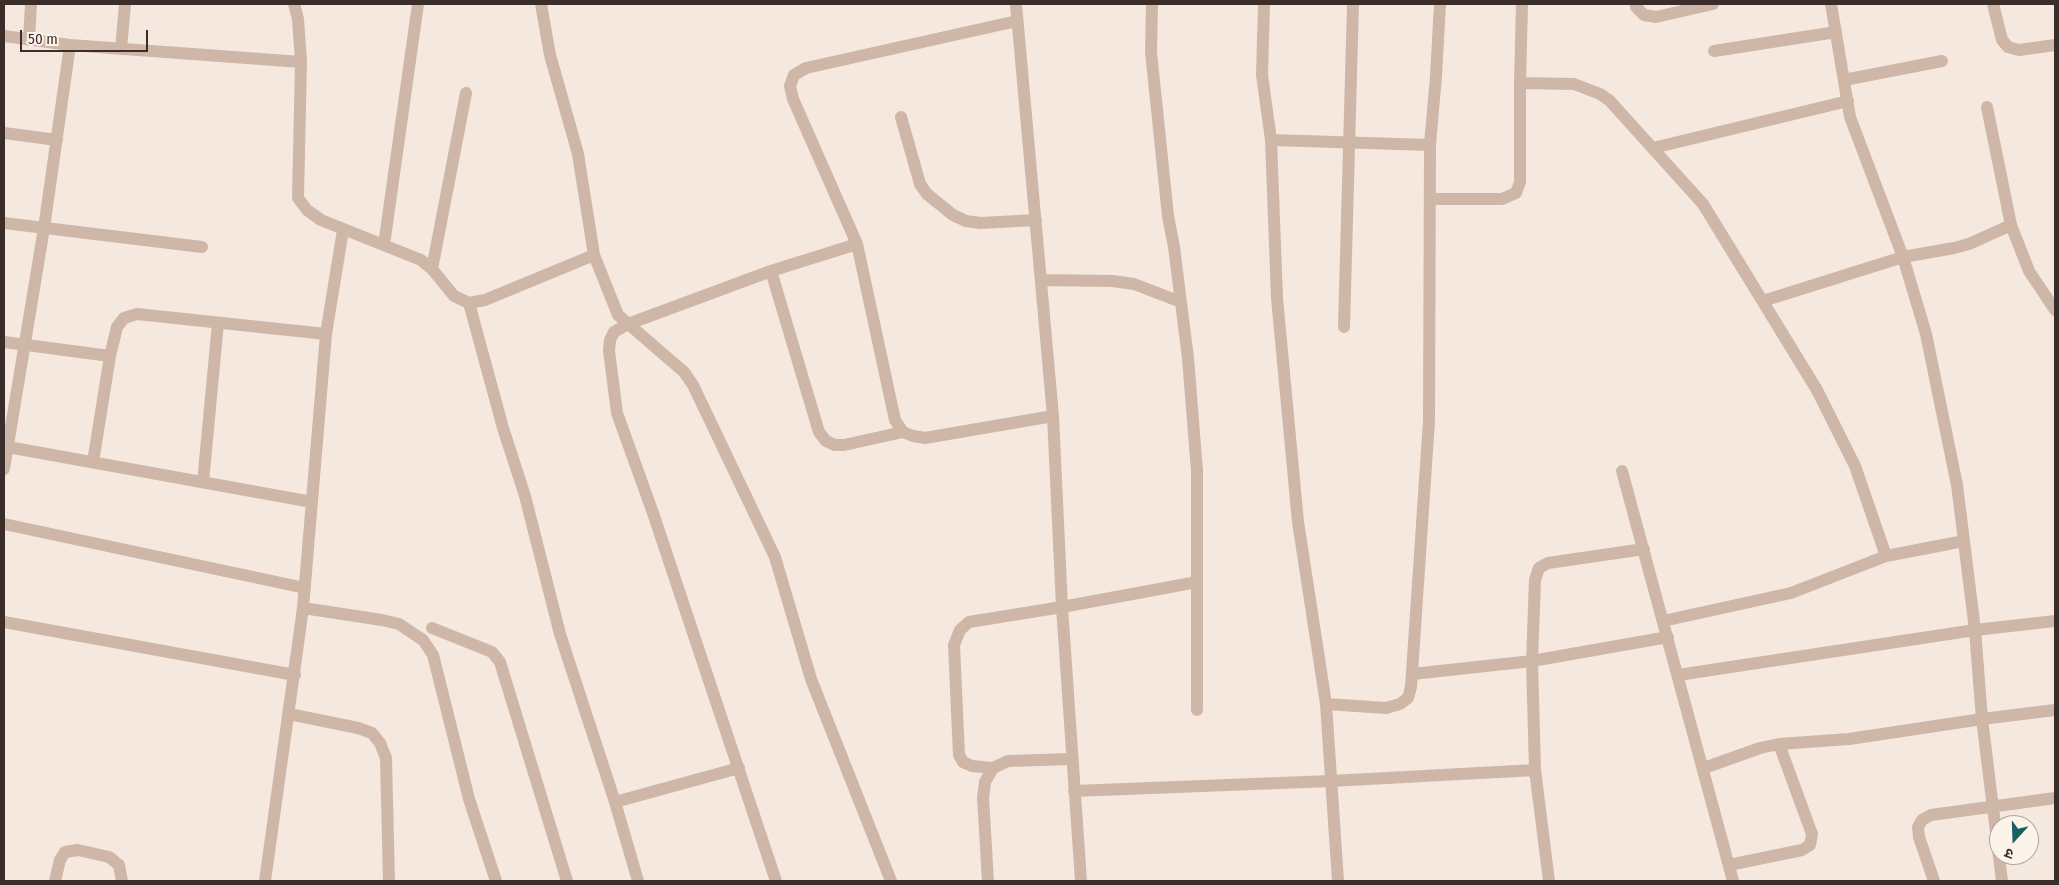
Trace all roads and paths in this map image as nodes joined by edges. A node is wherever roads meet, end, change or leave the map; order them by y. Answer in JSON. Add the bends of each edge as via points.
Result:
{"nodes":[{"id":1,"x":31,"y":4,"type":"edge"},
{"id":2,"x":124,"y":4,"type":"edge"},
{"id":3,"x":294,"y":4,"type":"edge"},
{"id":4,"x":418,"y":4,"type":"edge"},
{"id":5,"x":541,"y":4,"type":"edge"},
{"id":6,"x":1016,"y":4,"type":"edge"},
{"id":7,"x":1152,"y":4,"type":"edge"},
{"id":8,"x":1264,"y":4,"type":"edge"},
{"id":9,"x":1354,"y":4,"type":"edge"},
{"id":10,"x":1440,"y":4,"type":"edge"},
{"id":11,"x":1522,"y":4,"type":"edge"},
{"id":12,"x":1636,"y":4,"type":"edge"},
{"id":13,"x":1713,"y":4,"type":"edge"},
{"id":14,"x":1831,"y":4,"type":"edge"},
{"id":15,"x":1993,"y":4,"type":"edge"},
{"id":16,"x":1018,"y":21,"type":"junction"},
{"id":17,"x":1836,"y":32,"type":"junction"},
{"id":18,"x":4,"y":36,"type":"edge"},
{"id":19,"x":29,"y":40,"type":"junction"},
{"id":20,"x":70,"y":45,"type":"junction"},
{"id":21,"x":2055,"y":45,"type":"edge"},
{"id":22,"x":120,"y":49,"type":"junction"},
{"id":23,"x":1714,"y":51,"type":"dead end"},
{"id":24,"x":1942,"y":61,"type":"dead end"},
{"id":25,"x":301,"y":62,"type":"junction"},
{"id":26,"x":1844,"y":80,"type":"junction"},
{"id":27,"x":1520,"y":83,"type":"junction"},
{"id":28,"x":466,"y":93,"type":"dead end"},
{"id":29,"x":1848,"y":101,"type":"junction"},
{"id":30,"x":1987,"y":106,"type":"dead end"},
{"id":31,"x":901,"y":117,"type":"dead end"},
{"id":32,"x":4,"y":133,"type":"edge"},
{"id":33,"x":57,"y":140,"type":"junction"},
{"id":34,"x":1271,"y":140,"type":"junction"},
{"id":35,"x":1349,"y":142,"type":"junction"},
{"id":36,"x":1430,"y":145,"type":"junction"},
{"id":37,"x":1653,"y":148,"type":"junction"},
{"id":38,"x":1430,"y":199,"type":"junction"},
{"id":39,"x":1036,"y":220,"type":"junction"},
{"id":40,"x":4,"y":223,"type":"edge"},
{"id":41,"x":2011,"y":225,"type":"junction"},
{"id":42,"x":44,"y":228,"type":"junction"},
{"id":43,"x":343,"y":230,"type":"junction"},
{"id":44,"x":857,"y":244,"type":"junction"},
{"id":45,"x":384,"y":245,"type":"junction"},
{"id":46,"x":202,"y":247,"type":"dead end"},
{"id":47,"x":594,"y":255,"type":"junction"},
{"id":48,"x":1903,"y":257,"type":"junction"},
{"id":49,"x":432,"y":269,"type":"junction"},
{"id":50,"x":772,"y":271,"type":"junction"},
{"id":51,"x":1041,"y":280,"type":"junction"},
{"id":52,"x":1763,"y":301,"type":"junction"},
{"id":53,"x":469,"y":302,"type":"junction"},
{"id":54,"x":1181,"y":302,"type":"junction"},
{"id":55,"x":2055,"y":310,"type":"edge"},
{"id":56,"x":218,"y":322,"type":"junction"},
{"id":57,"x":628,"y":324,"type":"junction"},
{"id":58,"x":1344,"y":327,"type":"dead end"},
{"id":59,"x":326,"y":334,"type":"junction"},
{"id":60,"x":4,"y":342,"type":"edge"},
{"id":61,"x":25,"y":345,"type":"junction"},
{"id":62,"x":110,"y":356,"type":"junction"},
{"id":63,"x":1053,"y":416,"type":"junction"},
{"id":64,"x":903,"y":432,"type":"junction"},
{"id":65,"x":8,"y":447,"type":"junction"},
{"id":66,"x":93,"y":462,"type":"junction"},
{"id":67,"x":4,"y":469,"type":"edge"},
{"id":68,"x":1622,"y":471,"type":"dead end"},
{"id":69,"x":203,"y":482,"type":"junction"},
{"id":70,"x":312,"y":502,"type":"junction"},
{"id":71,"x":4,"y":524,"type":"edge"},
{"id":72,"x":1964,"y":541,"type":"junction"},
{"id":73,"x":1644,"y":549,"type":"junction"},
{"id":74,"x":1886,"y":556,"type":"junction"},
{"id":75,"x":1197,"y":582,"type":"junction"},
{"id":76,"x":305,"y":588,"type":"junction"},
{"id":77,"x":1062,"y":607,"type":"junction"},
{"id":78,"x":303,"y":608,"type":"junction"},
{"id":79,"x":2055,"y":620,"type":"edge"},
{"id":80,"x":1663,"y":621,"type":"junction"},
{"id":81,"x":4,"y":622,"type":"edge"},
{"id":82,"x":432,"y":628,"type":"dead end"},
{"id":83,"x":1975,"y":630,"type":"junction"},
{"id":84,"x":1668,"y":638,"type":"junction"},
{"id":85,"x":1532,"y":662,"type":"junction"},
{"id":86,"x":1412,"y":674,"type":"junction"},
{"id":87,"x":295,"y":675,"type":"junction"},
{"id":88,"x":1678,"y":675,"type":"junction"},
{"id":89,"x":1326,"y":704,"type":"junction"},
{"id":90,"x":1196,"y":710,"type":"dead end"},
{"id":91,"x":2055,"y":710,"type":"edge"},
{"id":92,"x":289,"y":714,"type":"junction"},
{"id":93,"x":1982,"y":719,"type":"junction"},
{"id":94,"x":1779,"y":744,"type":"junction"},
{"id":95,"x":1072,"y":759,"type":"junction"},
{"id":96,"x":739,"y":768,"type":"junction"},
{"id":97,"x":993,"y":768,"type":"junction"},
{"id":98,"x":1704,"y":768,"type":"junction"},
{"id":99,"x":1535,"y":770,"type":"junction"},
{"id":100,"x":1331,"y":781,"type":"junction"},
{"id":101,"x":1074,"y":791,"type":"junction"},
{"id":102,"x":2055,"y":798,"type":"edge"},
{"id":103,"x":615,"y":802,"type":"junction"},
{"id":104,"x":1992,"y":807,"type":"junction"},
{"id":105,"x":1729,"y":865,"type":"junction"},
{"id":106,"x":55,"y":881,"type":"edge"},
{"id":107,"x":122,"y":881,"type":"edge"},
{"id":108,"x":265,"y":881,"type":"edge"},
{"id":109,"x":389,"y":881,"type":"edge"},
{"id":110,"x":496,"y":881,"type":"edge"},
{"id":111,"x":567,"y":881,"type":"edge"},
{"id":112,"x":638,"y":881,"type":"edge"},
{"id":113,"x":776,"y":881,"type":"edge"},
{"id":114,"x":891,"y":881,"type":"edge"},
{"id":115,"x":988,"y":881,"type":"edge"},
{"id":116,"x":1081,"y":881,"type":"edge"},
{"id":117,"x":1338,"y":881,"type":"edge"},
{"id":118,"x":1549,"y":881,"type":"edge"},
{"id":119,"x":1733,"y":881,"type":"edge"},
{"id":120,"x":1934,"y":881,"type":"edge"},
{"id":121,"x":2002,"y":881,"type":"edge"}],
"edges":[{"from":1,"to":19,"type":"street"},
{"from":2,"to":22,"type":"street"},
{"from":3,"to":25,"type":"street"},
{"from":4,"to":45,"type":"street"},
{"from":5,"to":47,"type":"street","via":[[550,55],[578,154]]},
{"from":6,"to":16,"type":"street"},
{"from":7,"to":54,"type":"street","via":[[1151,52],[1168,216]]},
{"from":8,"to":34,"type":"street","via":[[1262,75]]},
{"from":9,"to":35,"type":"street"},
{"from":10,"to":36,"type":"street"},
{"from":11,"to":27,"type":"street"},
{"from":12,"to":13,"type":"street","via":[[1644,15],[1656,17]]},
{"from":14,"to":17,"type":"street"},
{"from":15,"to":21,"type":"street","via":[[2002,40],[2008,47],[2019,50]]},
{"from":16,"to":39,"type":"street"},
{"from":16,"to":44,"type":"street","via":[[806,68],[794,75],[790,86],[793,99]]},
{"from":17,"to":23,"type":"street"},
{"from":17,"to":26,"type":"street"},
{"from":18,"to":19,"type":"street"},
{"from":19,"to":20,"type":"street"},
{"from":20,"to":22,"type":"street"},
{"from":20,"to":33,"type":"street"},
{"from":22,"to":25,"type":"street"},
{"from":24,"to":26,"type":"street"},
{"from":25,"to":43,"type":"street","via":[[298,198],[306,210]]},
{"from":26,"to":29,"type":"street"},
{"from":27,"to":37,"type":"street","via":[[1574,84],[1600,94]]},
{"from":27,"to":38,"type":"street","via":[[1520,182],[1516,194],[1502,199]]},
{"from":28,"to":49,"type":"street"},
{"from":29,"to":37,"type":"street"},
{"from":29,"to":48,"type":"street","via":[[1850,116]]},
{"from":30,"to":41,"type":"street"},
{"from":31,"to":39,"type":"street","via":[[920,184],[953,214],[966,221],[980,223]]},
{"from":32,"to":33,"type":"street"},
{"from":33,"to":42,"type":"street"},
{"from":34,"to":35,"type":"street"},
{"from":34,"to":89,"type":"street","via":[[1276,298],[1298,522]]},
{"from":35,"to":36,"type":"street"},
{"from":35,"to":58,"type":"street"},
{"from":36,"to":38,"type":"street"},
{"from":37,"to":52,"type":"street","via":[[1702,204]]},
{"from":38,"to":86,"type":"street","via":[[1429,421]]},
{"from":39,"to":51,"type":"street"},
{"from":40,"to":42,"type":"street"},
{"from":41,"to":48,"type":"street","via":[[1961,246]]},
{"from":41,"to":55,"type":"street","via":[[2029,271]]},
{"from":42,"to":46,"type":"street"},
{"from":42,"to":61,"type":"street"},
{"from":43,"to":45,"type":"street"},
{"from":43,"to":59,"type":"street"},
{"from":44,"to":50,"type":"street"},
{"from":44,"to":64,"type":"street","via":[[896,420]]},
{"from":45,"to":49,"type":"street","via":[[421,260]]},
{"from":47,"to":53,"type":"street","via":[[485,300]]},
{"from":47,"to":57,"type":"street","via":[[618,315]]},
{"from":48,"to":52,"type":"street"},
{"from":48,"to":72,"type":"street","via":[[1926,334],[1958,485]]},
{"from":49,"to":53,"type":"street","via":[[454,296]]},
{"from":50,"to":57,"type":"street"},
{"from":50,"to":64,"type":"street","via":[[819,432],[826,441],[844,444]]},
{"from":51,"to":54,"type":"street","via":[[1134,284]]},
{"from":51,"to":63,"type":"street"},
{"from":52,"to":74,"type":"street","via":[[1817,390],[1855,466]]},
{"from":53,"to":103,"type":"street","via":[[525,496],[560,634]]},
{"from":54,"to":75,"type":"street","via":[[1197,471]]},
{"from":56,"to":59,"type":"street"},
{"from":56,"to":62,"type":"street","via":[[137,314],[124,318],[117,327]]},
{"from":56,"to":69,"type":"street"},
{"from":57,"to":96,"type":"street","via":[[614,332],[610,340],[617,412]]},
{"from":57,"to":114,"type":"street","via":[[684,372],[693,385],[775,557],[811,679]]},
{"from":59,"to":70,"type":"street"},
{"from":60,"to":61,"type":"street"},
{"from":61,"to":62,"type":"street"},
{"from":61,"to":65,"type":"street"},
{"from":62,"to":66,"type":"street"},
{"from":63,"to":64,"type":"street","via":[[925,438]]},
{"from":63,"to":77,"type":"street"},
{"from":65,"to":66,"type":"street"},
{"from":65,"to":67,"type":"street"},
{"from":66,"to":69,"type":"street"},
{"from":68,"to":73,"type":"street"},
{"from":69,"to":70,"type":"street"},
{"from":70,"to":76,"type":"street"},
{"from":71,"to":76,"type":"street"},
{"from":72,"to":74,"type":"street"},
{"from":72,"to":83,"type":"street"},
{"from":73,"to":80,"type":"street"},
{"from":73,"to":85,"type":"street","via":[[1548,563],[1539,568],[1535,580]]},
{"from":74,"to":80,"type":"street","via":[[1791,593]]},
{"from":75,"to":77,"type":"street"},
{"from":75,"to":90,"type":"street"},
{"from":76,"to":78,"type":"street"},
{"from":77,"to":95,"type":"street"},
{"from":77,"to":97,"type":"street","via":[[969,622],[960,630],[954,645],[959,755],[967,764]]},
{"from":78,"to":87,"type":"street"},
{"from":78,"to":110,"type":"street","via":[[399,624],[423,640],[433,655],[469,799]]},
{"from":79,"to":83,"type":"street"},
{"from":80,"to":84,"type":"street"},
{"from":81,"to":87,"type":"street"},
{"from":82,"to":111,"type":"street","via":[[492,652],[500,662]]},
{"from":83,"to":88,"type":"street"},
{"from":83,"to":93,"type":"street"},
{"from":84,"to":85,"type":"street"},
{"from":84,"to":88,"type":"street"},
{"from":85,"to":86,"type":"street"},
{"from":85,"to":99,"type":"street"},
{"from":86,"to":89,"type":"street","via":[[1408,698],[1400,704],[1386,708]]},
{"from":87,"to":92,"type":"street"},
{"from":88,"to":98,"type":"street"},
{"from":89,"to":100,"type":"street"},
{"from":91,"to":93,"type":"street"},
{"from":92,"to":108,"type":"street"},
{"from":92,"to":109,"type":"street","via":[[358,728],[372,733],[380,743],[386,758]]},
{"from":93,"to":94,"type":"street","via":[[1849,739]]},
{"from":93,"to":104,"type":"street"},
{"from":94,"to":98,"type":"street"},
{"from":94,"to":105,"type":"street","via":[[1812,834],[1810,845],[1802,850]]},
{"from":95,"to":97,"type":"street","via":[[1008,761]]},
{"from":95,"to":101,"type":"street"},
{"from":96,"to":103,"type":"street"},
{"from":96,"to":113,"type":"street"},
{"from":97,"to":115,"type":"street","via":[[985,782],[984,798]]},
{"from":98,"to":105,"type":"street"},
{"from":99,"to":100,"type":"street"},
{"from":99,"to":118,"type":"street"},
{"from":100,"to":101,"type":"street"},
{"from":100,"to":117,"type":"street"},
{"from":101,"to":116,"type":"street"},
{"from":102,"to":104,"type":"street"},
{"from":103,"to":112,"type":"street"},
{"from":104,"to":120,"type":"street","via":[[1931,815],[1922,820],[1918,827]]},
{"from":104,"to":121,"type":"street"},
{"from":105,"to":119,"type":"street"},
{"from":106,"to":107,"type":"street","via":[[65,852],[78,850],[109,857],[119,865]]}]}
